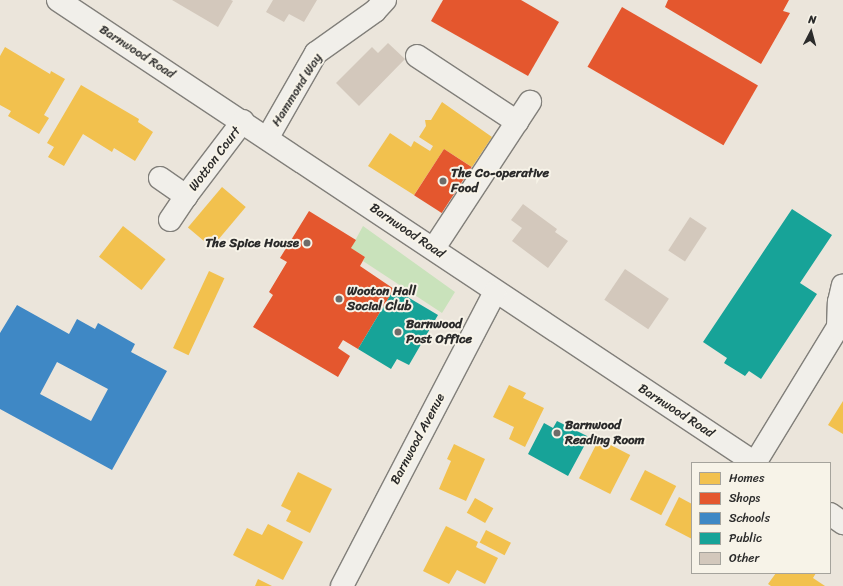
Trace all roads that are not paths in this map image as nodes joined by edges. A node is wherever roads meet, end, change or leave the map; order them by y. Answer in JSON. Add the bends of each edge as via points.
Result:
{"nodes":[{"id":1,"x":385,"y":0,"type":"edge"},
{"id":2,"x":64,"y":2,"type":"edge"},
{"id":3,"x":417,"y":56,"type":"dead end"},
{"id":4,"x":530,"y":102,"type":"dead end"},
{"id":5,"x":243,"y":121,"type":"junction"},
{"id":6,"x":517,"y":122,"type":"junction"},
{"id":7,"x":268,"y":137,"type":"junction"},
{"id":8,"x":160,"y":178,"type":"dead end"},
{"id":9,"x":186,"y":196,"type":"junction"},
{"id":10,"x":170,"y":220,"type":"dead end"},
{"id":11,"x":434,"y":248,"type":"junction"},
{"id":12,"x":843,"y":285,"type":"edge"},
{"id":13,"x":495,"y":292,"type":"junction"},
{"id":14,"x":753,"y":462,"type":"edge"},
{"id":15,"x":756,"y":462,"type":"edge"},
{"id":16,"x":831,"y":515,"type":"edge"},
{"id":17,"x":843,"y":523,"type":"edge"},
{"id":18,"x":342,"y":586,"type":"edge"}],
"edges":[{"from":1,"to":7,"type":"street","name":"Hammond Way","via":[[375,11],[316,53]]},
{"from":2,"to":5,"type":"street","name":"Barnwood Road"},
{"from":3,"to":6,"type":"street"},
{"from":4,"to":6,"type":"street"},
{"from":5,"to":7,"type":"street","name":"Barnwood Road"},
{"from":5,"to":9,"type":"street","name":"Wotton Court"},
{"from":6,"to":11,"type":"street"},
{"from":7,"to":11,"type":"street","name":"Barnwood Road"},
{"from":8,"to":9,"type":"street","name":"Wotton Court"},
{"from":9,"to":10,"type":"street","name":"Wotton Court"},
{"from":11,"to":13,"type":"street","name":"Barnwood Road"},
{"from":12,"to":15,"type":"street","via":[[838,327]]},
{"from":13,"to":14,"type":"street","name":"Barnwood Road"},
{"from":13,"to":18,"type":"street","name":"Barnwood Avenue"},
{"from":16,"to":17,"type":"street"}]}
